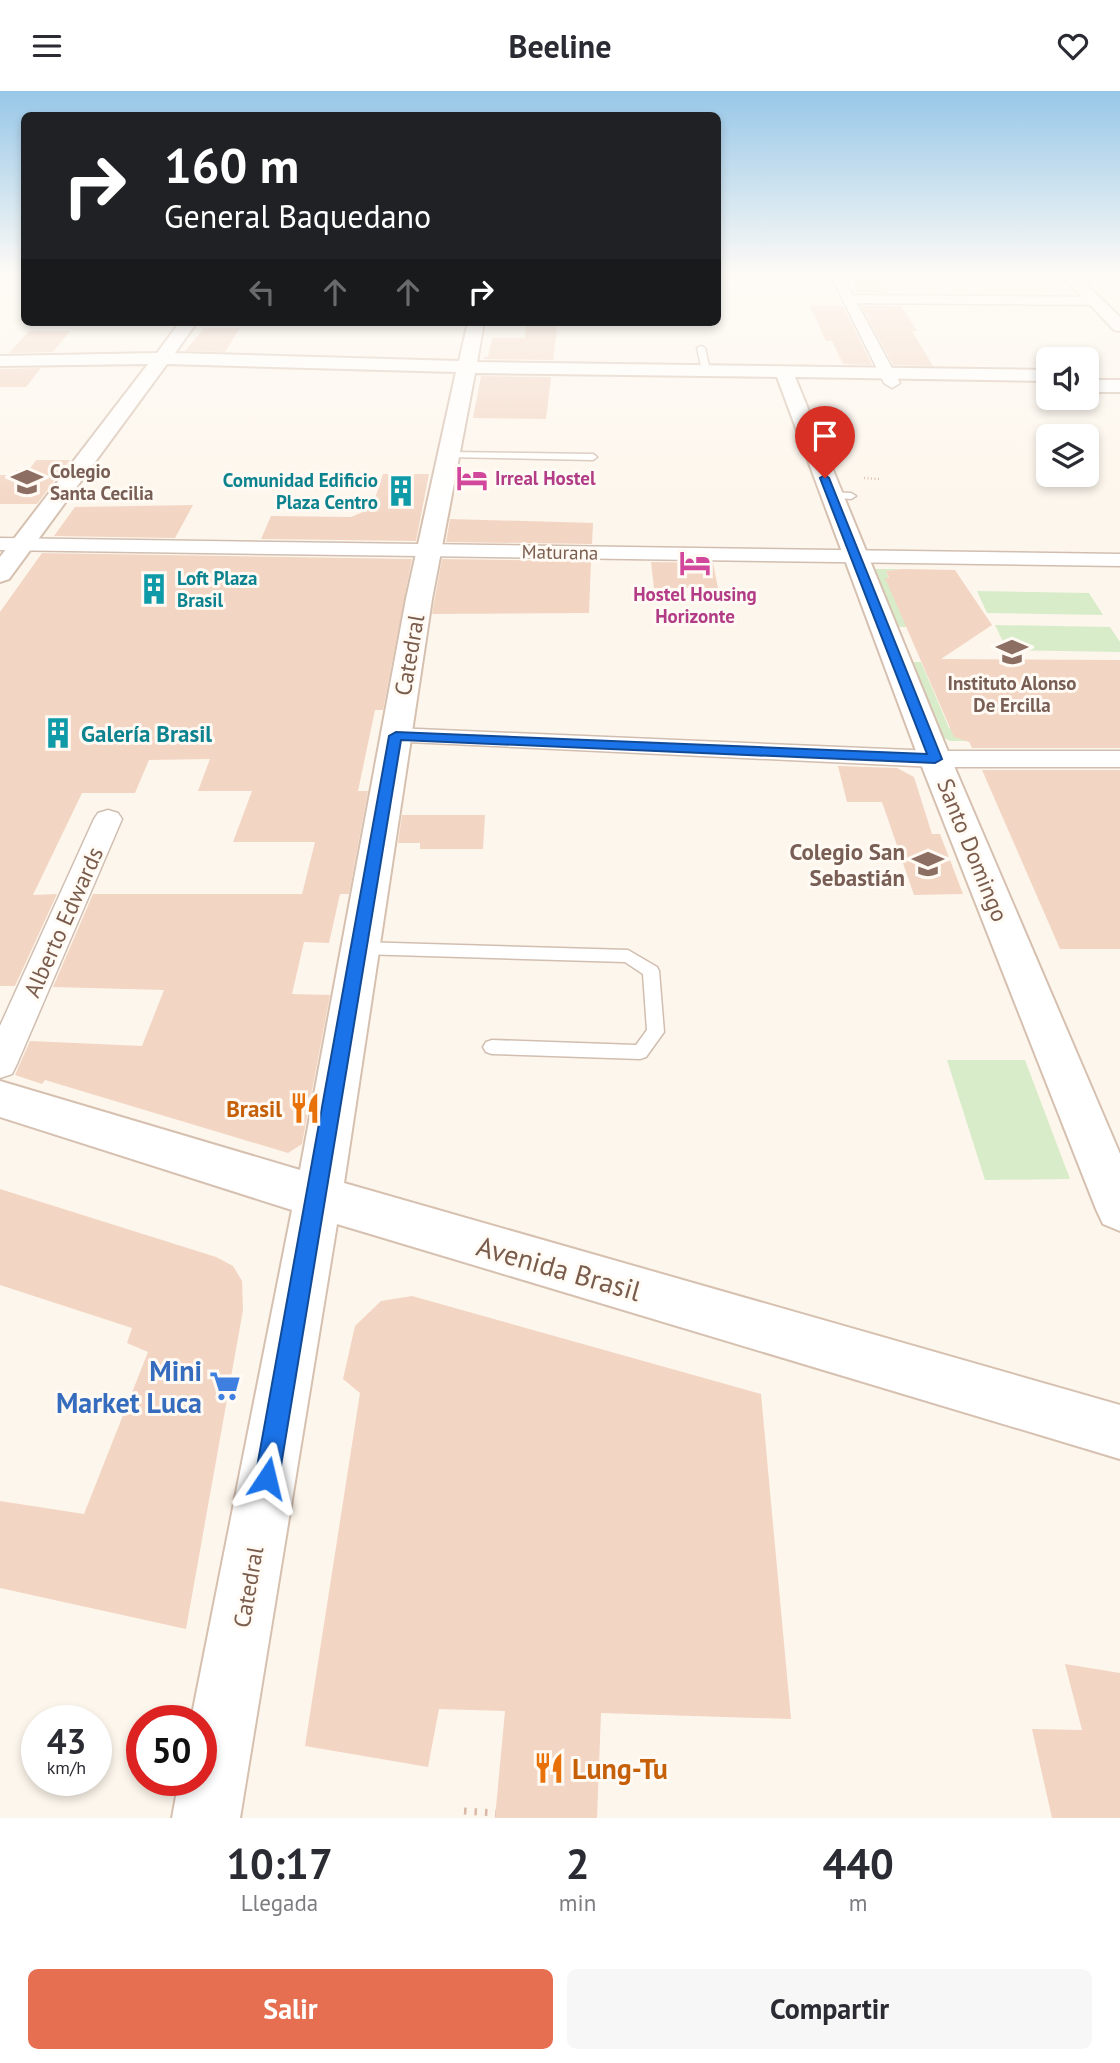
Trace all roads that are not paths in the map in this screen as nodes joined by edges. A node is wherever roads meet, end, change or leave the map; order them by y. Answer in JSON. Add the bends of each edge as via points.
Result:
{"nodes":[{"id":1,"x":163,"y":357,"type":"edge"},
{"id":2,"x":470,"y":357,"type":"edge"},
{"id":3,"x":703,"y":357,"type":"edge"},
{"id":4,"x":878,"y":357,"type":"edge"},
{"id":5,"x":0,"y":361,"type":"edge"},
{"id":6,"x":158,"y":363,"type":"junction"},
{"id":7,"x":706,"y":370,"type":"junction"},
{"id":8,"x":0,"y":371,"type":"edge"},
{"id":9,"x":467,"y":372,"type":"junction"},
{"id":10,"x":1036,"y":375,"type":"edge"},
{"id":11,"x":1099,"y":376,"type":"edge"},
{"id":12,"x":1120,"y":376,"type":"edge"},
{"id":13,"x":785,"y":377,"type":"junction"},
{"id":14,"x":889,"y":378,"type":"junction"},
{"id":15,"x":1036,"y":385,"type":"edge"},
{"id":16,"x":1099,"y":386,"type":"edge"},
{"id":17,"x":1120,"y":386,"type":"edge"},
{"id":18,"x":448,"y":455,"type":"junction"},
{"id":19,"x":593,"y":457,"type":"dead end"},
{"id":20,"x":11,"y":544,"type":"edge"},
{"id":21,"x":428,"y":550,"type":"junction"},
{"id":22,"x":855,"y":556,"type":"junction"},
{"id":23,"x":1120,"y":560,"type":"edge"},
{"id":24,"x":0,"y":574,"type":"edge"},
{"id":25,"x":396,"y":736,"type":"junction"},
{"id":26,"x":935,"y":759,"type":"junction"},
{"id":27,"x":1120,"y":759,"type":"edge"},
{"id":28,"x":108,"y":818,"type":"dead end"},
{"id":29,"x":360,"y":948,"type":"junction"},
{"id":30,"x":492,"y":1047,"type":"dead end"},
{"id":31,"x":0,"y":1064,"type":"edge"},
{"id":32,"x":0,"y":1099,"type":"edge"},
{"id":33,"x":318,"y":1197,"type":"junction"},
{"id":34,"x":1120,"y":1209,"type":"edge"},
{"id":35,"x":1120,"y":1432,"type":"edge"},
{"id":36,"x":206,"y":1818,"type":"edge"}],
"edges":[{"from":1,"to":6,"type":"main road"},
{"from":2,"to":9,"type":"main road","name":"Catedral"},
{"from":3,"to":7,"type":"lane"},
{"from":4,"to":14,"type":"street"},
{"from":5,"to":6,"type":"main road"},
{"from":6,"to":8,"type":"main road"},
{"from":6,"to":9,"type":"main road"},
{"from":6,"to":20,"type":"main road"},
{"from":7,"to":9,"type":"main road"},
{"from":7,"to":13,"type":"main road"},
{"from":9,"to":13,"type":"main road"},
{"from":9,"to":18,"type":"main road","name":"Catedral"},
{"from":10,"to":14,"type":"main road"},
{"from":11,"to":12,"type":"main road"},
{"from":13,"to":14,"type":"main road"},
{"from":13,"to":22,"type":"main road","name":"Santo Domingo","via":[[841,495]]},
{"from":14,"to":15,"type":"main road"},
{"from":16,"to":17,"type":"main road"},
{"from":18,"to":19,"type":"lane"},
{"from":18,"to":21,"type":"main road","name":"Catedral"},
{"from":20,"to":21,"type":"street","name":"Maturana"},
{"from":20,"to":24,"type":"main road"},
{"from":21,"to":22,"type":"street","name":"Maturana"},
{"from":21,"to":25,"type":"main road","name":"Catedral"},
{"from":22,"to":23,"type":"street","name":"Maturana"},
{"from":22,"to":26,"type":"main road","name":"Santo Domingo"},
{"from":25,"to":26,"type":"street"},
{"from":25,"to":29,"type":"main road","name":"Catedral"},
{"from":26,"to":27,"type":"street"},
{"from":26,"to":34,"type":"main road","name":"Santo Domingo"},
{"from":28,"to":31,"type":"street","name":"Alberto Edwards"},
{"from":29,"to":30,"type":"lane","via":[[628,956],[651,971],[656,1033],[640,1052]]},
{"from":29,"to":33,"type":"main road","name":"Catedral"},
{"from":32,"to":33,"type":"main road","name":"Avenida Brasil"},
{"from":33,"to":35,"type":"main road","name":"Avenida Brasil"},
{"from":33,"to":36,"type":"main road","name":"Catedral"}]}
